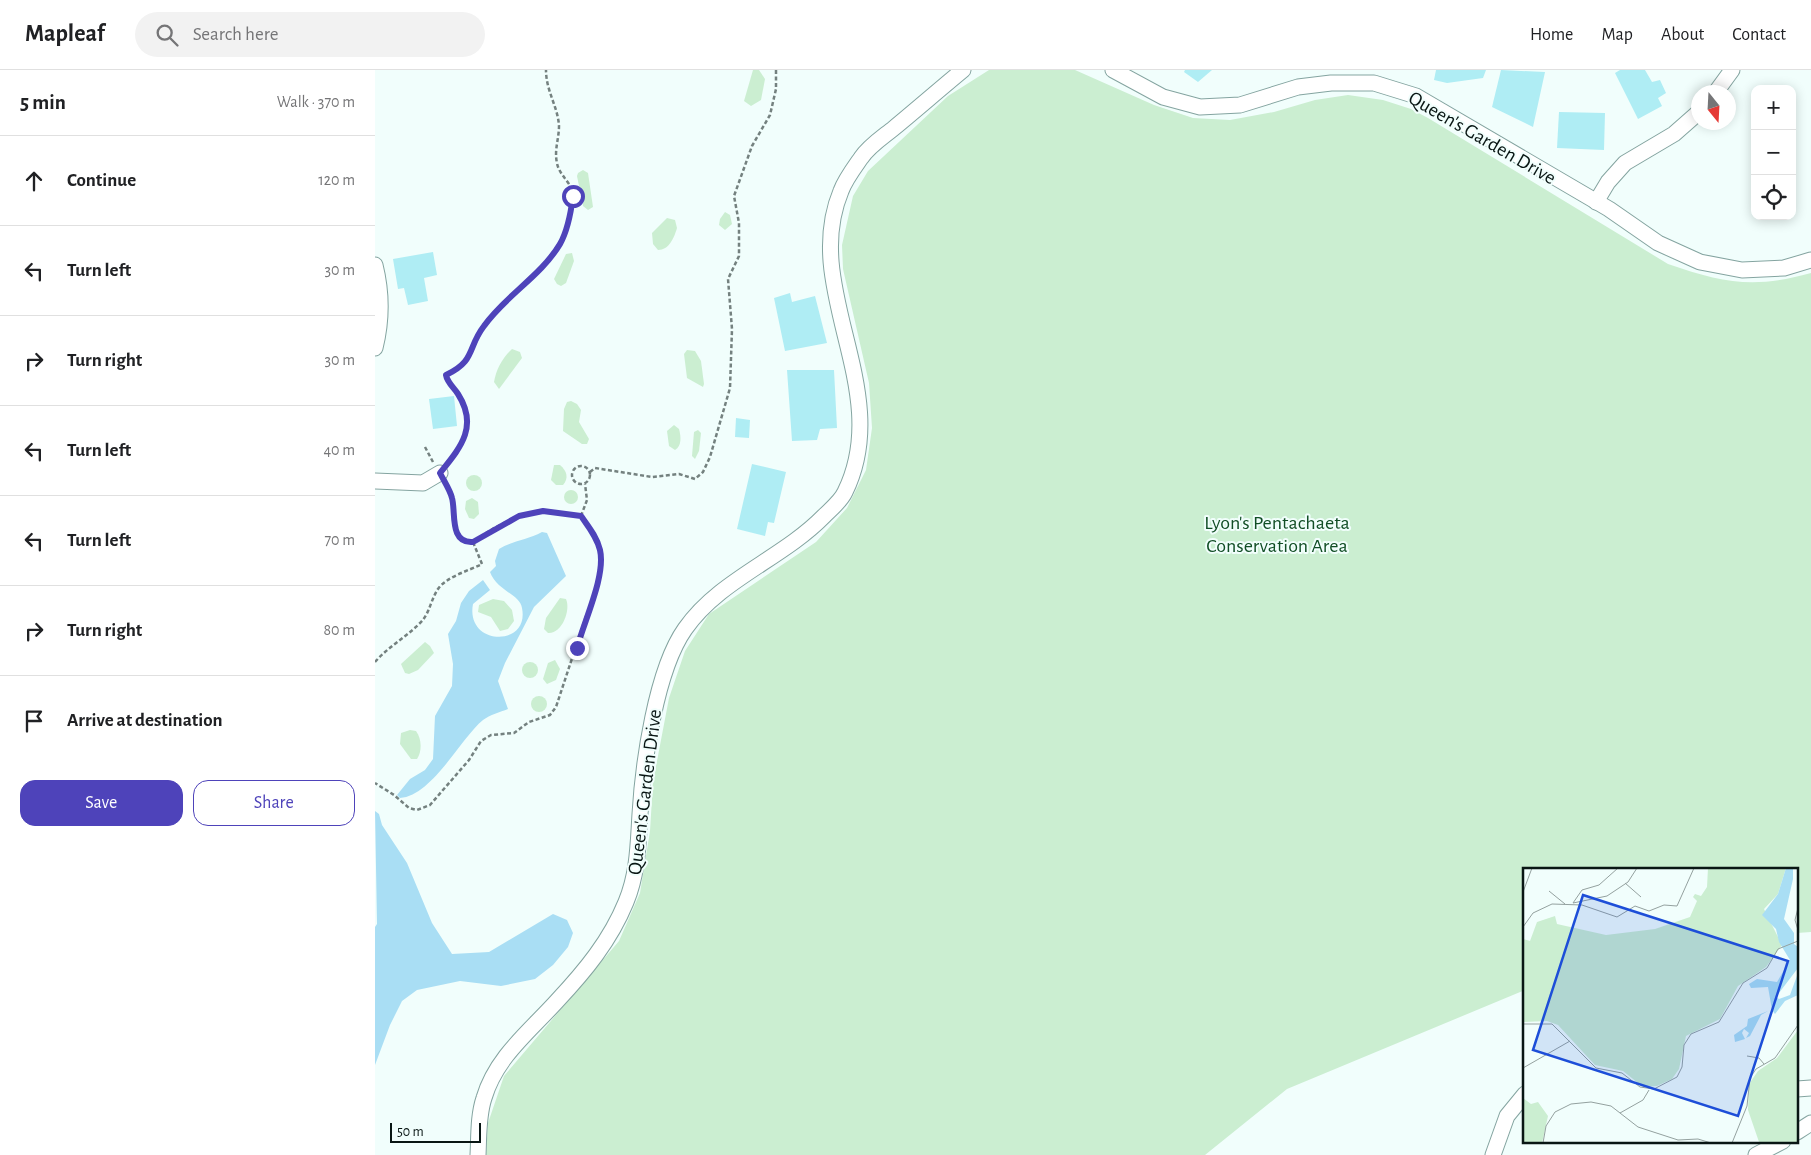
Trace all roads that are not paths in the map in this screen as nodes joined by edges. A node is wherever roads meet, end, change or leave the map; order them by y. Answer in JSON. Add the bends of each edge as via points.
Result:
{"nodes":[{"id":1,"x":963,"y":70,"type":"edge"},
{"id":2,"x":1113,"y":70,"type":"edge"},
{"id":3,"x":1732,"y":70,"type":"edge"},
{"id":4,"x":1721,"y":85,"type":"edge"},
{"id":5,"x":1691,"y":119,"type":"edge"},
{"id":6,"x":1596,"y":202,"type":"junction"},
{"id":7,"x":1811,"y":260,"type":"edge"},
{"id":8,"x":375,"y":265,"type":"edge"},
{"id":9,"x":375,"y":348,"type":"edge"},
{"id":10,"x":440,"y":473,"type":"road end"},
{"id":11,"x":375,"y":481,"type":"edge"},
{"id":12,"x":1523,"y":1096,"type":"edge"},
{"id":13,"x":1811,"y":1123,"type":"edge"},
{"id":14,"x":1799,"y":1131,"type":"edge"},
{"id":15,"x":1781,"y":1142,"type":"edge"},
{"id":16,"x":478,"y":1155,"type":"edge"},
{"id":17,"x":1493,"y":1155,"type":"edge"},
{"id":18,"x":1756,"y":1155,"type":"edge"}],
"edges":[{"from":1,"to":16,"type":"street","name":"Queen's Garden Drive","via":[[863,154],[841,191],[831,229],[830,266],[861,409],[859,457],[844,496],[807,533],[719,593],[686,627],[668,659],[658,694],[646,763],[639,814],[639,856],[633,883],[616,926],[597,955],[519,1039],[497,1069],[484,1096]]},
{"from":2,"to":6,"type":"street","name":"Queen's Garden Drive","via":[[1163,97],[1200,107],[1240,105],[1298,87],[1374,83],[1416,96]]},
{"from":3,"to":4,"type":"street"},
{"from":5,"to":6,"type":"street","via":[[1674,134],[1625,163]]},
{"from":6,"to":7,"type":"street","name":"Queen's Garden Drive","via":[[1658,243],[1700,262],[1742,270],[1784,268]]},
{"from":8,"to":9,"type":"street","via":[[381,316]]},
{"from":10,"to":11,"type":"street","via":[[423,484]]},
{"from":12,"to":17,"type":"street","via":[[1507,1116]]},
{"from":13,"to":14,"type":"street"},
{"from":15,"to":18,"type":"street"}]}
